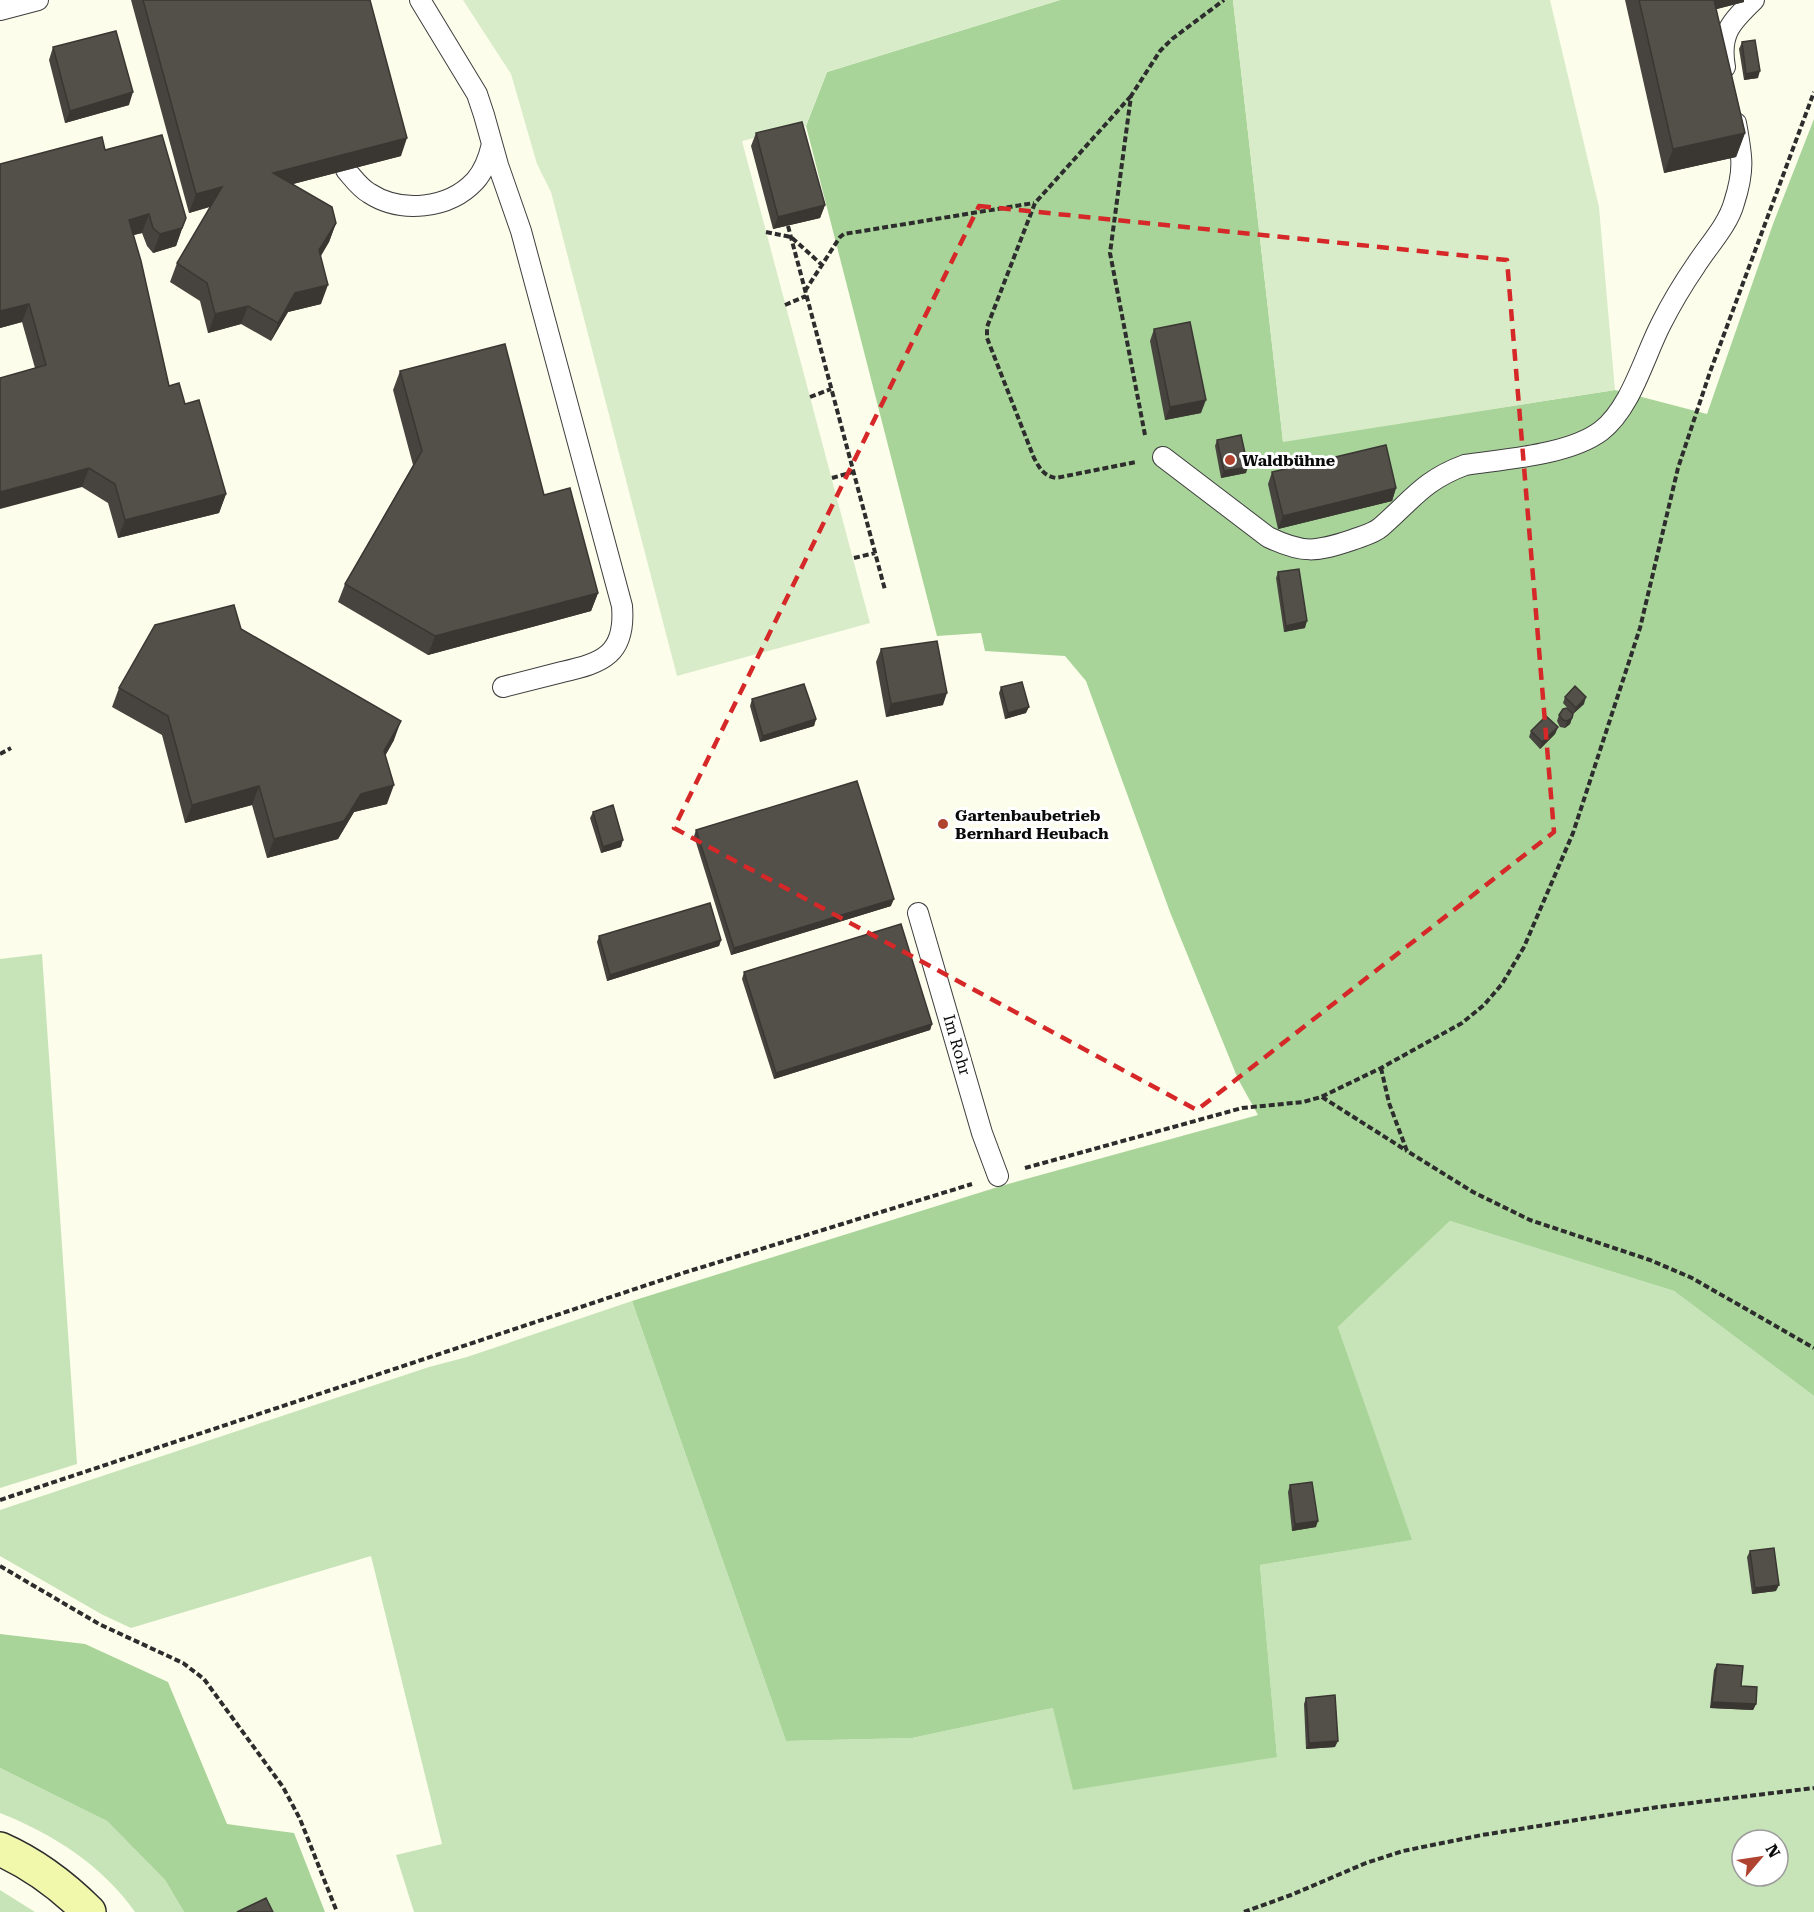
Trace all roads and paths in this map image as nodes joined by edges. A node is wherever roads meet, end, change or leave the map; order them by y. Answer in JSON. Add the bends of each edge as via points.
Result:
{"nodes":[{"id":1,"x":38,"y":0,"type":"edge"},
{"id":2,"x":420,"y":0,"type":"edge"},
{"id":3,"x":1224,"y":0,"type":"edge"},
{"id":4,"x":1754,"y":0,"type":"edge"},
{"id":5,"x":0,"y":10,"type":"edge"},
{"id":6,"x":1814,"y":92,"type":"edge"},
{"id":7,"x":1131,"y":96,"type":"junction"},
{"id":8,"x":492,"y":143,"type":"junction"},
{"id":9,"x":346,"y":170,"type":"edge"},
{"id":10,"x":1035,"y":203,"type":"junction"},
{"id":11,"x":788,"y":226,"type":"edge"},
{"id":12,"x":766,"y":232,"type":"dead end"},
{"id":13,"x":791,"y":237,"type":"junction"},
{"id":14,"x":822,"y":265,"type":"junction"},
{"id":15,"x":805,"y":291,"type":"junction"},
{"id":16,"x":806,"y":296,"type":"junction"},
{"id":17,"x":785,"y":305,"type":"dead end"},
{"id":18,"x":831,"y":389,"type":"junction"},
{"id":19,"x":810,"y":397,"type":"dead end"},
{"id":20,"x":1163,"y":457,"type":"junction"},
{"id":21,"x":853,"y":472,"type":"junction"},
{"id":22,"x":832,"y":478,"type":"dead end"},
{"id":23,"x":874,"y":553,"type":"junction"},
{"id":24,"x":854,"y":558,"type":"dead end"},
{"id":25,"x":885,"y":590,"type":"dead end"},
{"id":26,"x":502,"y":687,"type":"dead end"},
{"id":27,"x":11,"y":748,"type":"dead end"},
{"id":28,"x":0,"y":754,"type":"edge"},
{"id":29,"x":918,"y":913,"type":"dead end"},
{"id":30,"x":1381,"y":1068,"type":"junction"},
{"id":31,"x":1321,"y":1097,"type":"junction"},
{"id":32,"x":1407,"y":1151,"type":"junction"},
{"id":33,"x":998,"y":1176,"type":"junction"},
{"id":34,"x":1814,"y":1348,"type":"edge"},
{"id":35,"x":0,"y":1500,"type":"edge"},
{"id":36,"x":0,"y":1566,"type":"edge"},
{"id":37,"x":1814,"y":1788,"type":"edge"},
{"id":38,"x":0,"y":1850,"type":"edge"},
{"id":39,"x":89,"y":1912,"type":"edge"},
{"id":40,"x":337,"y":1912,"type":"edge"},
{"id":41,"x":1244,"y":1912,"type":"edge"}],
"edges":[{"from":1,"to":5,"type":"lane"},
{"from":2,"to":8,"type":"lane","via":[[477,94]]},
{"from":3,"to":7,"type":"path","via":[[1160,51]]},
{"from":4,"to":20,"type":"lane","via":[[1728,28],[1724,40],[1723,54],[1743,169],[1730,214],[1661,323],[1628,397],[1603,429],[1590,439],[1557,450],[1453,470],[1415,493],[1373,533],[1313,550],[1268,537]]},
{"from":6,"to":30,"type":"path","via":[[1710,372],[1678,468],[1640,628],[1572,833],[1535,921],[1509,974],[1484,1005],[1454,1028]]},
{"from":7,"to":10,"type":"path"},
{"from":7,"to":20,"type":"path","via":[[1110,253],[1144,434]]},
{"from":8,"to":9,"type":"lane","via":[[489,158],[475,182],[431,205],[415,207],[380,199],[367,192]]},
{"from":8,"to":26,"type":"lane","via":[[524,242],[623,621],[616,646],[598,662]]},
{"from":10,"to":14,"type":"path","via":[[844,234]]},
{"from":10,"to":20,"type":"path","via":[[987,327],[987,338],[1034,458],[1048,477],[1056,478]]},
{"from":11,"to":13,"type":"path"},
{"from":12,"to":13,"type":"path"},
{"from":13,"to":14,"type":"path"},
{"from":13,"to":15,"type":"path"},
{"from":14,"to":15,"type":"path"},
{"from":15,"to":16,"type":"path"},
{"from":16,"to":17,"type":"path"},
{"from":16,"to":18,"type":"path"},
{"from":18,"to":19,"type":"path"},
{"from":18,"to":21,"type":"path"},
{"from":21,"to":22,"type":"path"},
{"from":21,"to":23,"type":"path"},
{"from":23,"to":24,"type":"path"},
{"from":23,"to":25,"type":"path"},
{"from":27,"to":28,"type":"path"},
{"from":29,"to":33,"type":"lane","name":"Im Rohr"},
{"from":30,"to":31,"type":"path"},
{"from":30,"to":32,"type":"path"},
{"from":31,"to":32,"type":"path"},
{"from":31,"to":33,"type":"path","via":[[1242,1108]]},
{"from":32,"to":34,"type":"path","via":[[1473,1192],[1530,1220],[1692,1278]]},
{"from":33,"to":35,"type":"path","via":[[683,1273]]},
{"from":36,"to":40,"type":"path","via":[[204,1679],[284,1787]]},
{"from":37,"to":41,"type":"path","via":[[1658,1807],[1403,1851]]},
{"from":38,"to":39,"type":"main road","via":[[45,1874]]}]}
